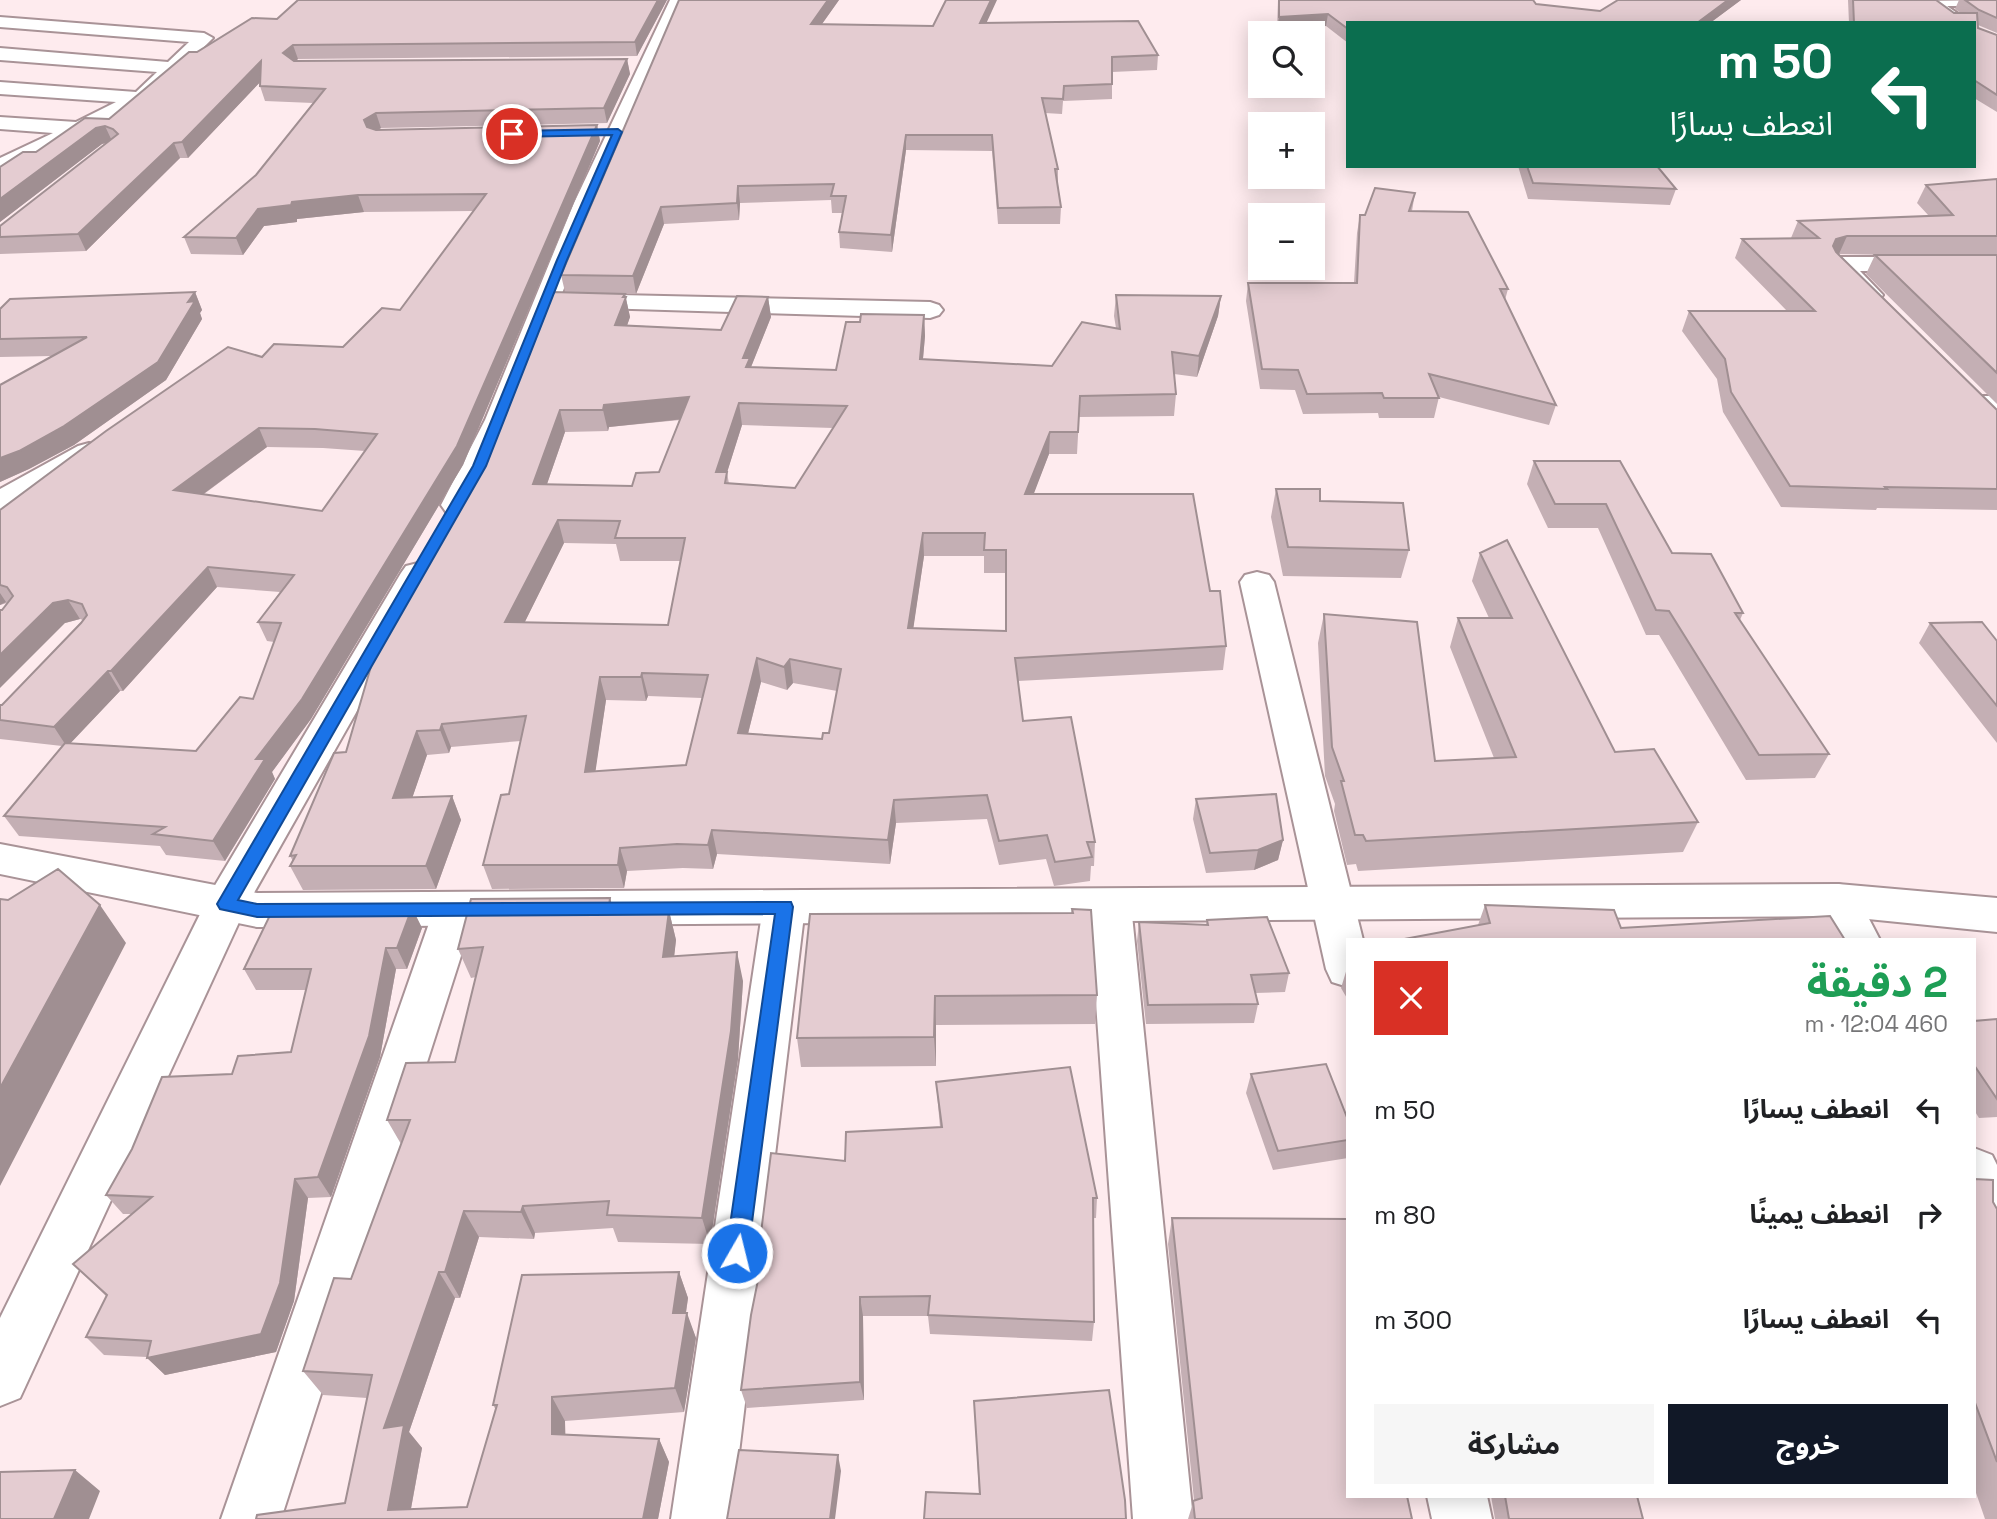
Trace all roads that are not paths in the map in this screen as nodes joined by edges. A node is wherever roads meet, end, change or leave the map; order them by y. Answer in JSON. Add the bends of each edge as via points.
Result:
{"nodes":[{"id":1,"x":678,"y":0,"type":"edge"},
{"id":2,"x":1997,"y":1,"type":"edge"},
{"id":3,"x":1959,"y":21,"type":"edge"},
{"id":4,"x":3,"y":24,"type":"edge"},
{"id":5,"x":0,"y":54,"type":"edge"},
{"id":6,"x":172,"y":68,"type":"junction"},
{"id":7,"x":0,"y":88,"type":"edge"},
{"id":8,"x":141,"y":98,"type":"junction"},
{"id":9,"x":0,"y":123,"type":"edge"},
{"id":10,"x":80,"y":128,"type":"junction"},
{"id":11,"x":0,"y":166,"type":"edge"},
{"id":12,"x":1997,"y":264,"type":"edge"},
{"id":13,"x":545,"y":302,"type":"junction"},
{"id":14,"x":930,"y":310,"type":"dead end"},
{"id":15,"x":1886,"y":311,"type":"edge"},
{"id":16,"x":108,"y":438,"type":"edge"},
{"id":17,"x":0,"y":502,"type":"edge"},
{"id":18,"x":1257,"y":582,"type":"dead end"},
{"id":19,"x":0,"y":859,"type":"edge"},
{"id":20,"x":1838,"y":900,"type":"junction"},
{"id":21,"x":226,"y":904,"type":"junction"},
{"id":22,"x":1334,"y":904,"type":"junction"},
{"id":23,"x":1110,"y":905,"type":"junction"},
{"id":24,"x":784,"y":907,"type":"junction"},
{"id":25,"x":455,"y":909,"type":"junction"},
{"id":26,"x":1997,"y":915,"type":"edge"},
{"id":27,"x":1856,"y":938,"type":"edge"},
{"id":28,"x":1346,"y":960,"type":"edge"},
{"id":29,"x":1976,"y":1175,"type":"edge"},
{"id":30,"x":1997,"y":1217,"type":"edge"},
{"id":31,"x":0,"y":1378,"type":"edge"},
{"id":32,"x":1457,"y":1498,"type":"edge"},
{"id":33,"x":251,"y":1519,"type":"edge"},
{"id":34,"x":701,"y":1519,"type":"edge"},
{"id":35,"x":1163,"y":1519,"type":"edge"},
{"id":36,"x":1462,"y":1519,"type":"edge"}],
"edges":[{"from":1,"to":13,"type":"street","via":[[604,132]]},
{"from":2,"to":3,"type":"street","via":[[1927,1]]},
{"from":4,"to":6,"type":"street","via":[[204,38]]},
{"from":5,"to":6,"type":"street"},
{"from":6,"to":8,"type":"street"},
{"from":7,"to":8,"type":"street"},
{"from":8,"to":10,"type":"street"},
{"from":9,"to":10,"type":"street"},
{"from":10,"to":11,"type":"street"},
{"from":12,"to":15,"type":"street","via":[[1839,264]]},
{"from":13,"to":14,"type":"street"},
{"from":13,"to":21,"type":"street","via":[[480,466]]},
{"from":16,"to":17,"type":"street"},
{"from":18,"to":22,"type":"street"},
{"from":19,"to":21,"type":"street"},
{"from":20,"to":22,"type":"street"},
{"from":20,"to":26,"type":"street"},
{"from":20,"to":27,"type":"street"},
{"from":21,"to":25,"type":"street","via":[[257,910]]},
{"from":21,"to":31,"type":"street"},
{"from":22,"to":23,"type":"street"},
{"from":22,"to":28,"type":"street"},
{"from":23,"to":24,"type":"street"},
{"from":23,"to":35,"type":"street"},
{"from":24,"to":25,"type":"street"},
{"from":24,"to":34,"type":"street"},
{"from":25,"to":33,"type":"street"},
{"from":29,"to":30,"type":"street"},
{"from":32,"to":36,"type":"street"}]}
